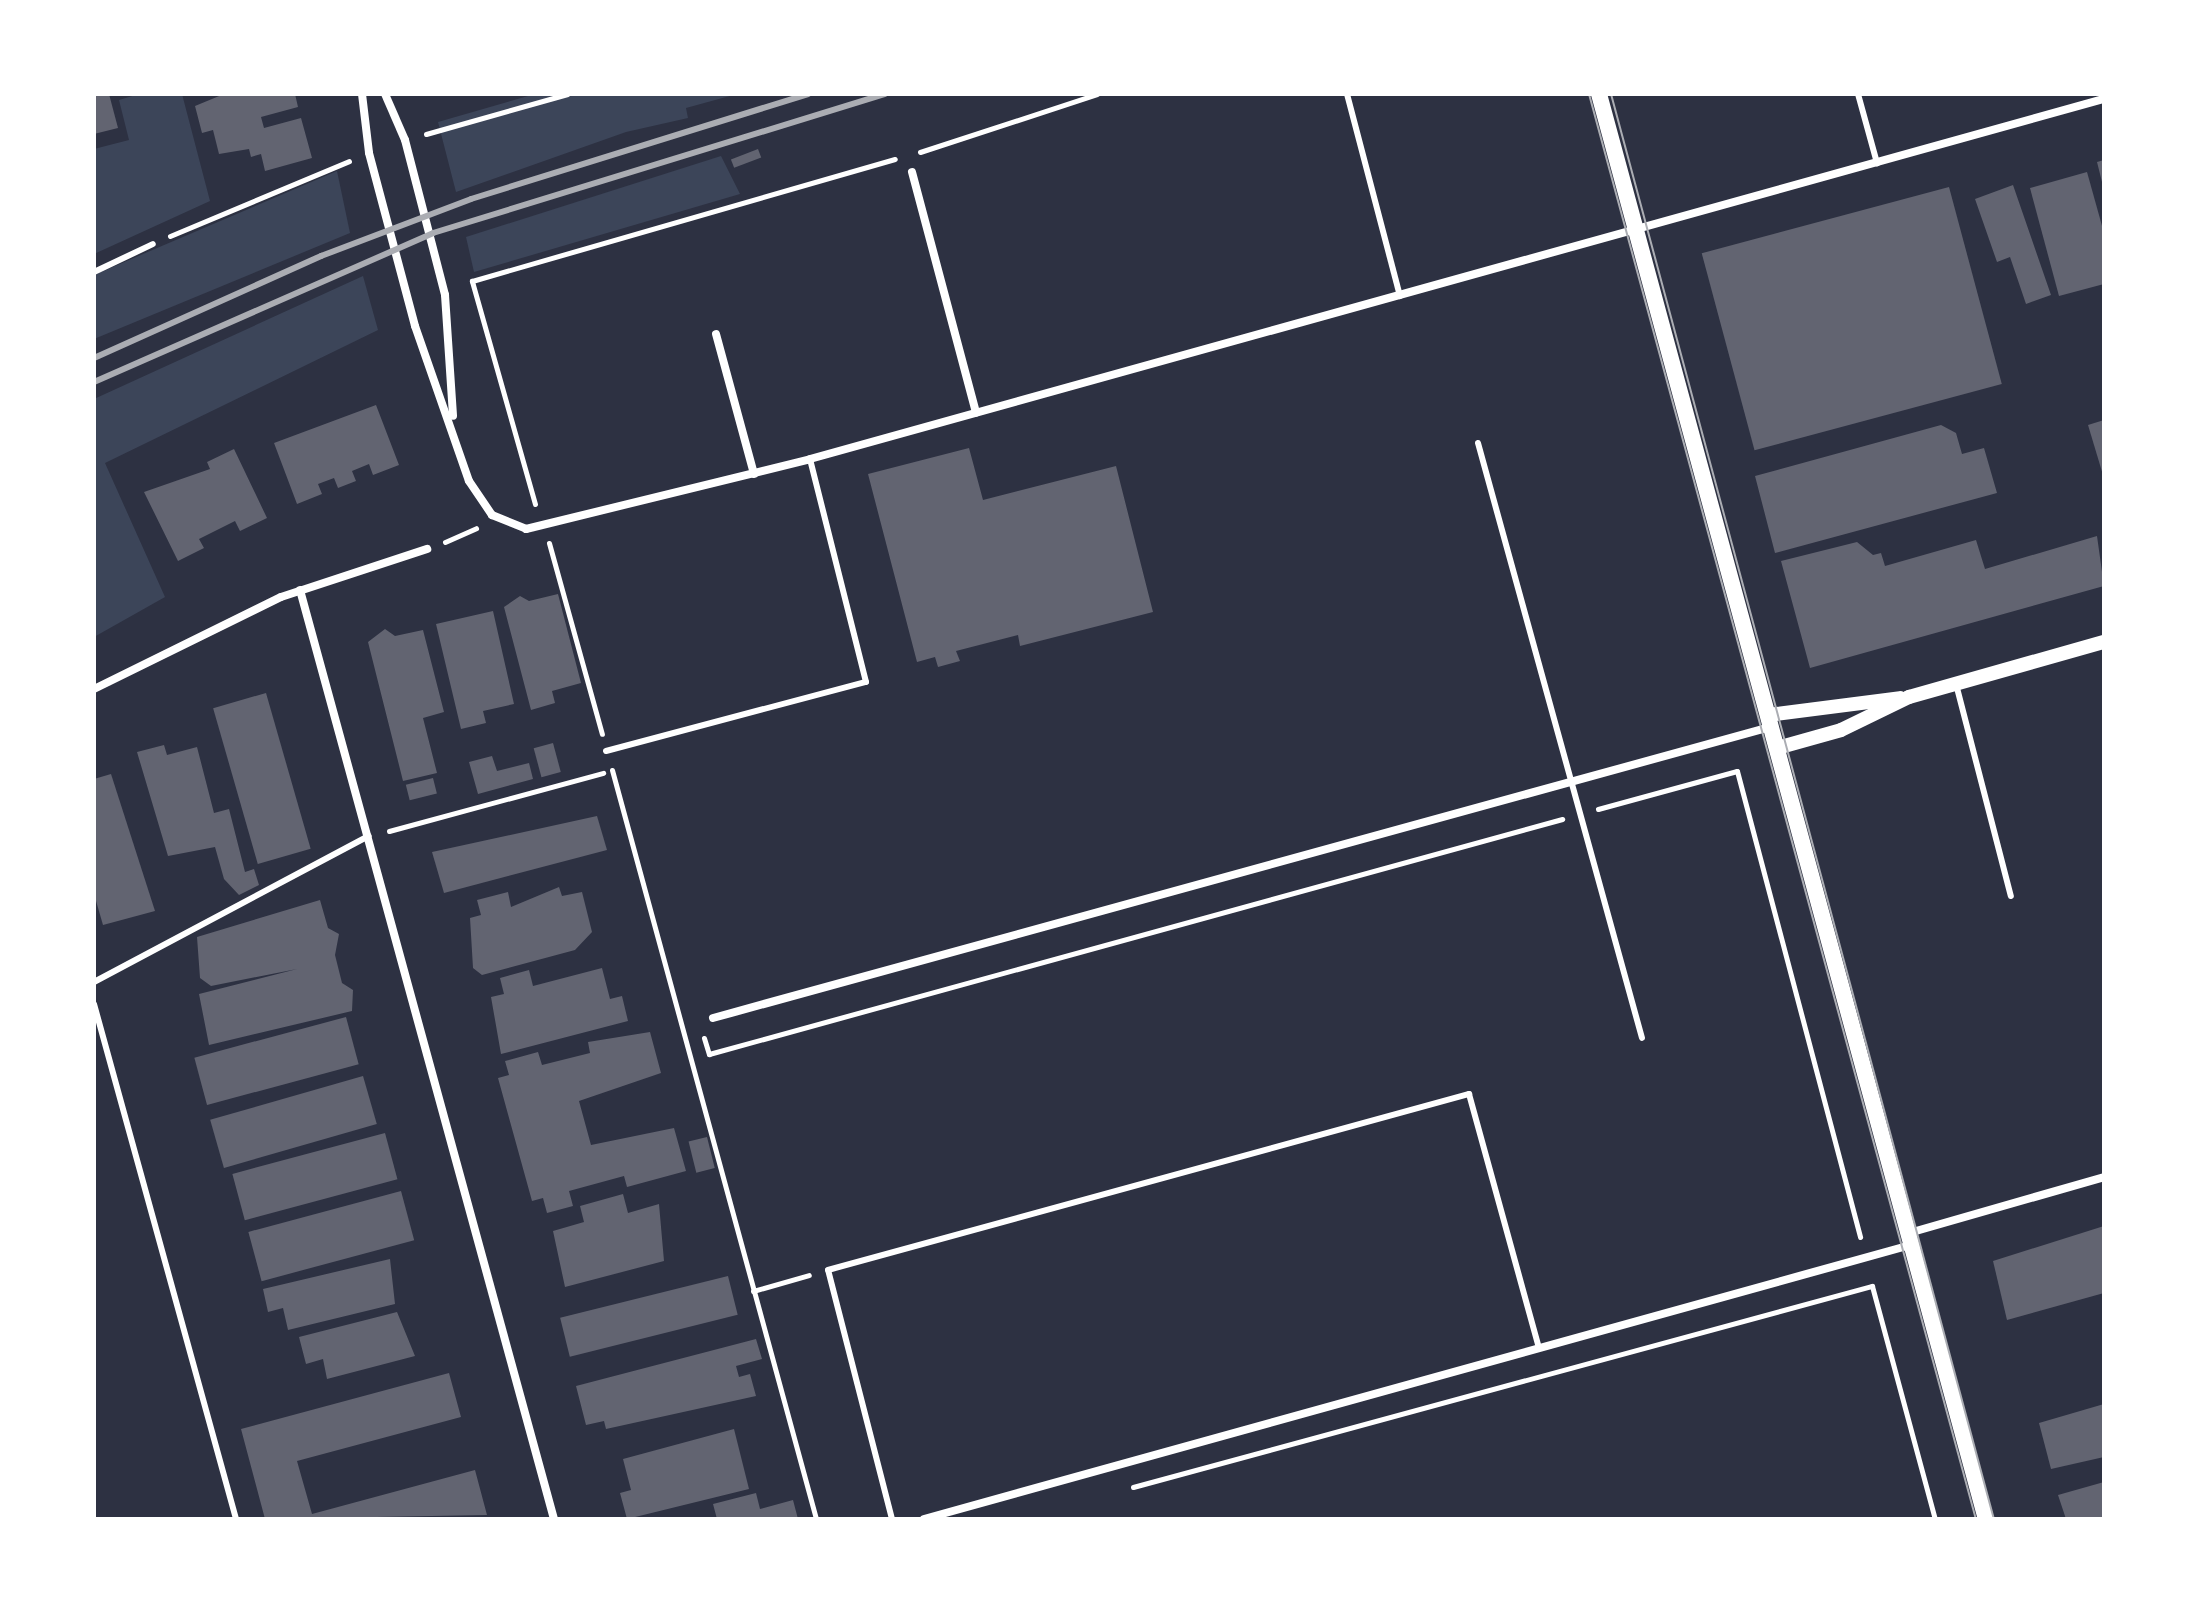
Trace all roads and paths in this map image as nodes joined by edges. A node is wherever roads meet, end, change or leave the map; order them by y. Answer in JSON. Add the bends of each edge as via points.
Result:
{"nodes":[{"id":1,"x":362,"y":94,"type":"edge"},
{"id":2,"x":385,"y":94,"type":"edge"},
{"id":3,"x":567,"y":94,"type":"edge"},
{"id":4,"x":1097,"y":94,"type":"edge"},
{"id":5,"x":1347,"y":94,"type":"edge"},
{"id":6,"x":1599,"y":94,"type":"edge"},
{"id":7,"x":1858,"y":94,"type":"edge"},
{"id":8,"x":2104,"y":99,"type":"edge"},
{"id":9,"x":405,"y":140,"type":"junction"},
{"id":10,"x":369,"y":153,"type":"junction"},
{"id":11,"x":1877,"y":163,"type":"junction"},
{"id":12,"x":912,"y":172,"type":"dead end"},
{"id":13,"x":1637,"y":232,"type":"junction"},
{"id":14,"x":153,"y":244,"type":"joint"},
{"id":15,"x":94,"y":272,"type":"edge"},
{"id":16,"x":1400,"y":296,"type":"junction"},
{"id":17,"x":716,"y":334,"type":"dead end"},
{"id":18,"x":976,"y":413,"type":"junction"},
{"id":19,"x":454,"y":424,"type":"junction"},
{"id":20,"x":1478,"y":443,"type":"dead end"},
{"id":21,"x":810,"y":459,"type":"junction"},
{"id":22,"x":754,"y":474,"type":"junction"},
{"id":23,"x":499,"y":519,"type":"junction"},
{"id":24,"x":545,"y":528,"type":"junction"},
{"id":25,"x":427,"y":549,"type":"joint"},
{"id":26,"x":300,"y":590,"type":"junction"},
{"id":27,"x":2104,"y":642,"type":"edge"},
{"id":28,"x":1956,"y":684,"type":"junction"},
{"id":29,"x":94,"y":689,"type":"edge"},
{"id":30,"x":1909,"y":697,"type":"junction"},
{"id":31,"x":1770,"y":721,"type":"junction"},
{"id":32,"x":1777,"y":748,"type":"junction"},
{"id":33,"x":606,"y":751,"type":"junction"},
{"id":34,"x":612,"y":771,"type":"junction"},
{"id":35,"x":1570,"y":782,"type":"junction"},
{"id":36,"x":1581,"y":813,"type":"junction"},
{"id":37,"x":369,"y":836,"type":"junction"},
{"id":38,"x":2011,"y":896,"type":"dead end"},
{"id":39,"x":94,"y":982,"type":"edge"},
{"id":40,"x":94,"y":1004,"type":"edge"},
{"id":41,"x":713,"y":1018,"type":"dead end"},
{"id":42,"x":702,"y":1028,"type":"dead end"},
{"id":43,"x":693,"y":1029,"type":"dead end"},
{"id":44,"x":684,"y":1030,"type":"junction"},
{"id":45,"x":1642,"y":1038,"type":"dead end"},
{"id":46,"x":2104,"y":1177,"type":"edge"},
{"id":47,"x":1910,"y":1239,"type":"junction"},
{"id":48,"x":1866,"y":1259,"type":"junction"},
{"id":49,"x":828,"y":1270,"type":"junction"},
{"id":50,"x":1872,"y":1286,"type":"junction"},
{"id":51,"x":753,"y":1291,"type":"junction"},
{"id":52,"x":1539,"y":1348,"type":"junction"},
{"id":53,"x":1123,"y":1490,"type":"dead end"},
{"id":54,"x":236,"y":1519,"type":"edge"},
{"id":55,"x":554,"y":1519,"type":"edge"},
{"id":56,"x":816,"y":1519,"type":"edge"},
{"id":57,"x":892,"y":1519,"type":"edge"},
{"id":58,"x":924,"y":1519,"type":"edge"},
{"id":59,"x":1935,"y":1519,"type":"edge"},
{"id":60,"x":1986,"y":1519,"type":"edge"}],
"edges":[{"from":1,"to":10,"type":"street"},
{"from":2,"to":9,"type":"street"},
{"from":3,"to":9,"type":"path"},
{"from":4,"to":24,"type":"path","via":[[472,281],[529,501]]},
{"from":5,"to":16,"type":"lane"},
{"from":6,"to":13,"type":"main road"},
{"from":7,"to":11,"type":"lane"},
{"from":8,"to":11,"type":"street"},
{"from":9,"to":19,"type":"street","via":[[445,295]]},
{"from":10,"to":14,"type":"path"},
{"from":10,"to":19,"type":"street","via":[[415,326]]},
{"from":11,"to":13,"type":"street"},
{"from":12,"to":18,"type":"street"},
{"from":13,"to":16,"type":"street"},
{"from":13,"to":31,"type":"main road"},
{"from":14,"to":15,"type":"lane"},
{"from":16,"to":18,"type":"street"},
{"from":17,"to":22,"type":"street"},
{"from":18,"to":21,"type":"street"},
{"from":19,"to":23,"type":"street","via":[[473,491]]},
{"from":20,"to":35,"type":"lane"},
{"from":21,"to":22,"type":"street"},
{"from":21,"to":33,"type":"lane","via":[[866,682]]},
{"from":22,"to":24,"type":"street"},
{"from":23,"to":24,"type":"street"},
{"from":23,"to":25,"type":"path"},
{"from":24,"to":33,"type":"path"},
{"from":25,"to":26,"type":"street"},
{"from":26,"to":29,"type":"street"},
{"from":26,"to":37,"type":"street"},
{"from":27,"to":28,"type":"street"},
{"from":28,"to":30,"type":"street"},
{"from":28,"to":38,"type":"lane"},
{"from":30,"to":31,"type":"street"},
{"from":30,"to":32,"type":"street","via":[[1841,730]]},
{"from":31,"to":32,"type":"main road"},
{"from":31,"to":35,"type":"street"},
{"from":32,"to":47,"type":"main road"},
{"from":33,"to":34,"type":"path"},
{"from":34,"to":37,"type":"path"},
{"from":34,"to":44,"type":"path"},
{"from":35,"to":36,"type":"lane"},
{"from":35,"to":41,"type":"street"},
{"from":36,"to":42,"type":"path","via":[[709,1054]]},
{"from":36,"to":45,"type":"lane"},
{"from":36,"to":48,"type":"path","via":[[1737,771]]},
{"from":37,"to":39,"type":"lane"},
{"from":37,"to":55,"type":"street"},
{"from":40,"to":54,"type":"lane"},
{"from":43,"to":44,"type":"path"},
{"from":44,"to":51,"type":"path"},
{"from":46,"to":47,"type":"street"},
{"from":47,"to":48,"type":"street"},
{"from":47,"to":60,"type":"main road"},
{"from":48,"to":50,"type":"path"},
{"from":48,"to":52,"type":"street"},
{"from":49,"to":51,"type":"path"},
{"from":49,"to":52,"type":"lane","via":[[1469,1094]]},
{"from":49,"to":57,"type":"lane"},
{"from":50,"to":53,"type":"path"},
{"from":50,"to":59,"type":"path"},
{"from":51,"to":56,"type":"path"},
{"from":52,"to":58,"type":"street"}]}
